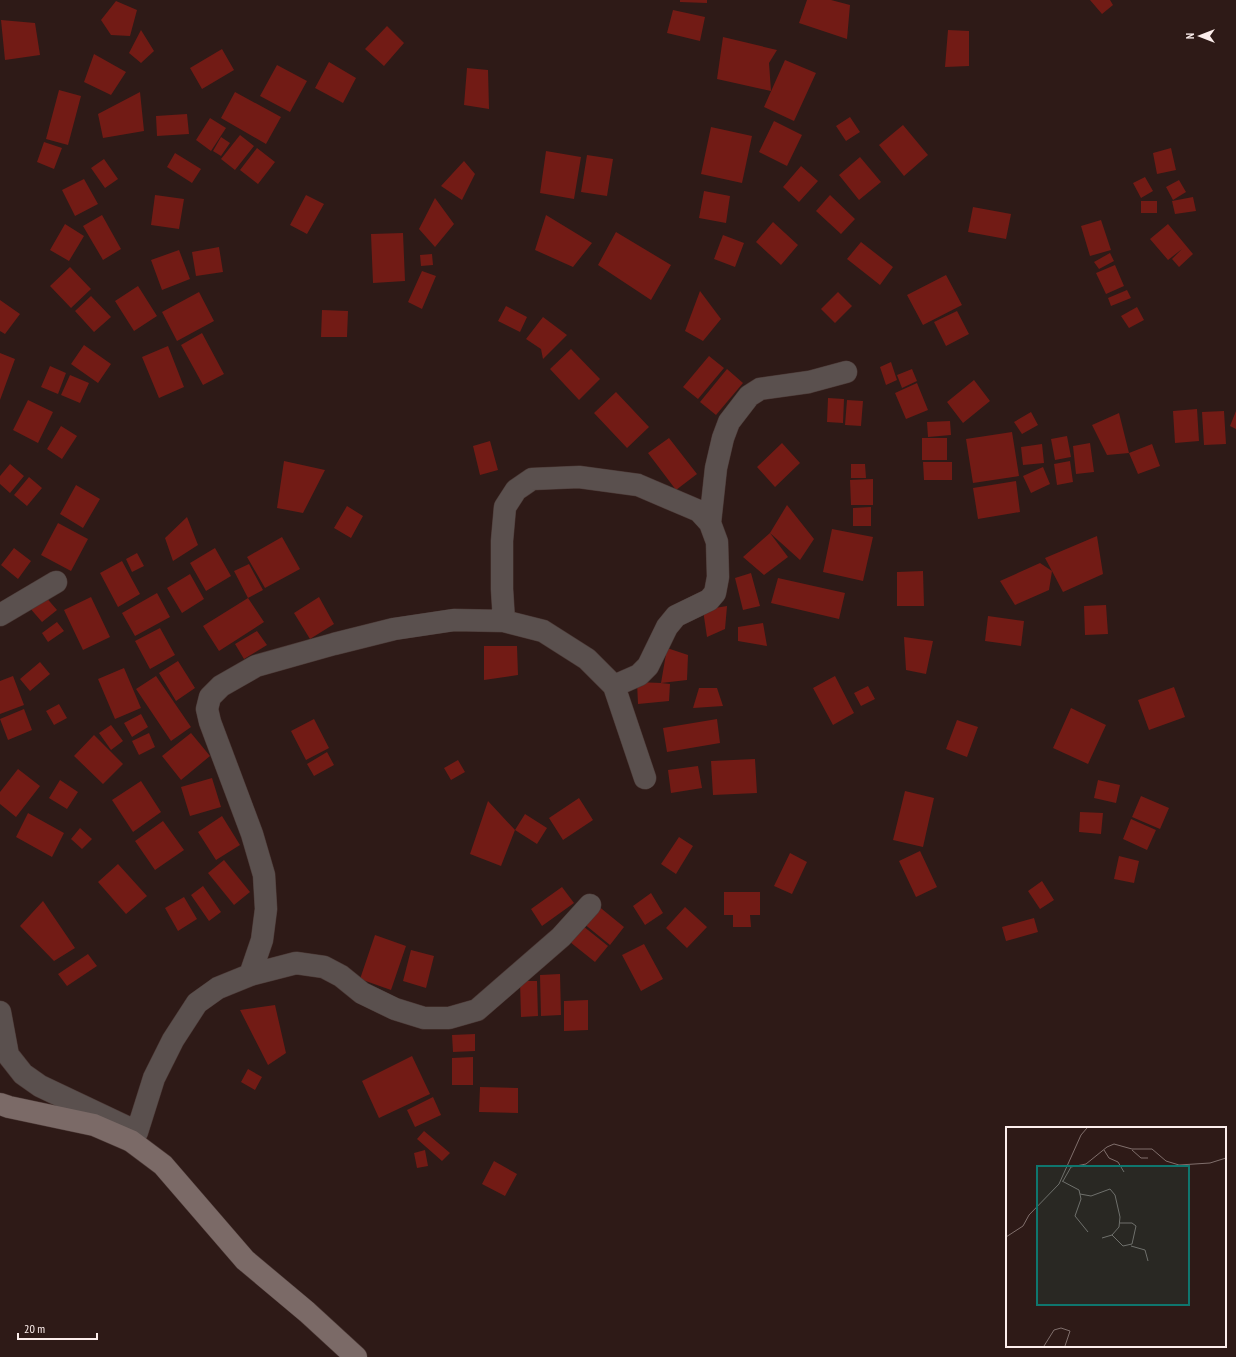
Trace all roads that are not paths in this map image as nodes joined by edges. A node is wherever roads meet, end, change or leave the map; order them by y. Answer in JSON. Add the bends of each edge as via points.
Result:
{"nodes":[{"id":1,"x":846,"y":372,"type":"dead end"},
{"id":2,"x":710,"y":523,"type":"junction"},
{"id":3,"x":56,"y":582,"type":"dead end"},
{"id":4,"x":0,"y":615,"type":"edge"},
{"id":5,"x":504,"y":621,"type":"junction"},
{"id":6,"x":614,"y":686,"type":"junction"},
{"id":7,"x":645,"y":778,"type":"dead end"},
{"id":8,"x":590,"y":905,"type":"dead end"},
{"id":9,"x":250,"y":976,"type":"junction"},
{"id":10,"x":0,"y":1012,"type":"edge"},
{"id":11,"x":0,"y":1104,"type":"edge"},
{"id":12,"x":134,"y":1136,"type":"junction"},
{"id":13,"x":356,"y":1357,"type":"edge"}],
"edges":[{"from":1,"to":2,"type":"street","via":[[809,382],[760,389],[749,396],[729,422],[723,438],[716,468]]},
{"from":2,"to":5,"type":"street","via":[[699,510],[638,485],[579,477],[532,479],[516,490],[505,507],[502,541]]},
{"from":2,"to":6,"type":"street","via":[[716,542],[718,577],[715,593],[709,600],[676,616],[667,627],[648,666],[639,675]]},
{"from":3,"to":4,"type":"street"},
{"from":5,"to":6,"type":"street","via":[[543,631],[587,659]]},
{"from":5,"to":9,"type":"street","via":[[447,622],[394,629],[334,644],[256,666],[220,686],[210,697],[207,709],[210,722],[252,834],[264,875],[266,909],[262,940]]},
{"from":6,"to":7,"type":"street"},
{"from":8,"to":9,"type":"street","via":[[561,937],[477,1010],[449,1018],[424,1018],[395,1009],[362,993],[341,976],[324,967],[296,963]]},
{"from":9,"to":12,"type":"street","via":[[218,988],[198,1003],[173,1040],[154,1078]]},
{"from":10,"to":12,"type":"street","via":[[8,1055],[23,1074],[40,1086]]},
{"from":11,"to":12,"type":"street"},
{"from":12,"to":13,"type":"street","via":[[163,1165],[245,1260],[308,1312]]}]}
